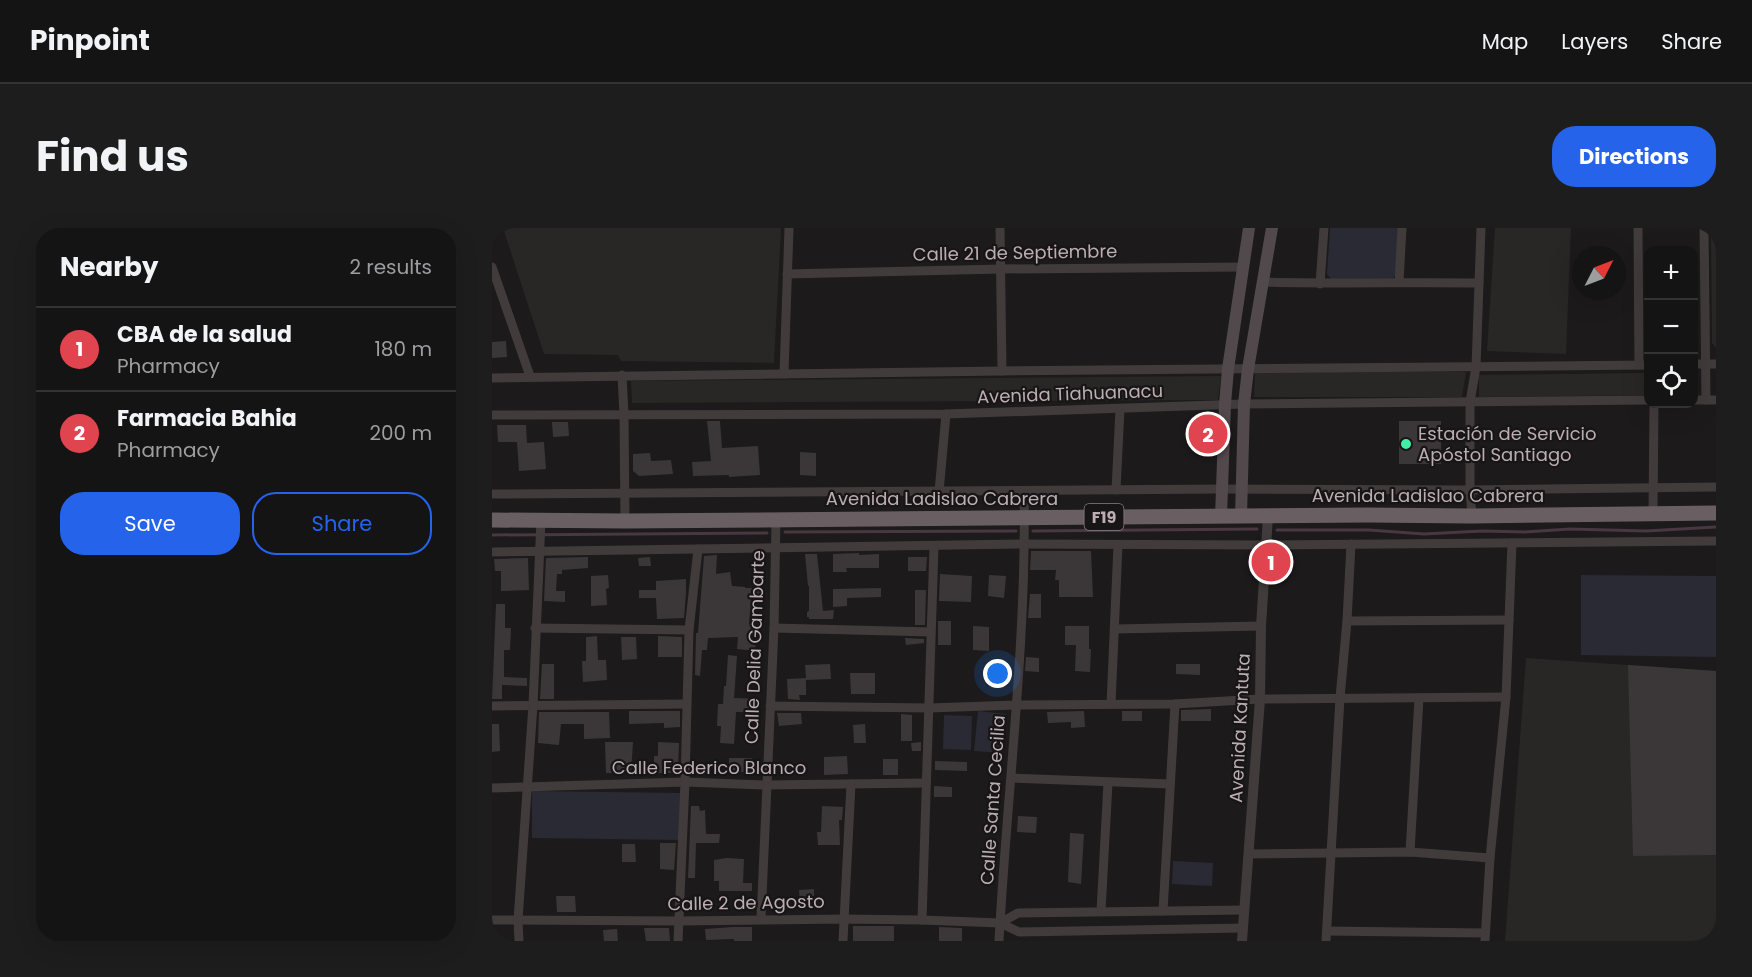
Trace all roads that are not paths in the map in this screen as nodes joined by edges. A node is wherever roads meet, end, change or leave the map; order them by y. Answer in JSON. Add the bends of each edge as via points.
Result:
{"nodes":[{"id":1,"x":789,"y":228,"type":"edge"},
{"id":2,"x":1000,"y":228,"type":"edge"},
{"id":3,"x":1249,"y":228,"type":"edge"},
{"id":4,"x":1272,"y":228,"type":"edge"},
{"id":5,"x":1324,"y":228,"type":"edge"},
{"id":6,"x":1402,"y":228,"type":"edge"},
{"id":7,"x":1481,"y":228,"type":"edge"},
{"id":8,"x":1638,"y":228,"type":"edge"},
{"id":9,"x":1704,"y":228,"type":"edge"},
{"id":10,"x":1244,"y":267,"type":"junction"},
{"id":11,"x":492,"y":268,"type":"edge"},
{"id":12,"x":1000,"y":269,"type":"junction"},
{"id":13,"x":787,"y":274,"type":"junction"},
{"id":14,"x":1263,"y":282,"type":"junction"},
{"id":15,"x":1399,"y":282,"type":"junction"},
{"id":16,"x":1479,"y":283,"type":"junction"},
{"id":17,"x":1320,"y":284,"type":"junction"},
{"id":18,"x":1698,"y":364,"type":"edge"},
{"id":19,"x":1704,"y":364,"type":"junction"},
{"id":20,"x":1716,"y":364,"type":"edge"},
{"id":21,"x":1644,"y":365,"type":"edge"},
{"id":22,"x":1476,"y":367,"type":"junction"},
{"id":23,"x":1228,"y":369,"type":"junction"},
{"id":24,"x":1248,"y":369,"type":"junction"},
{"id":25,"x":1002,"y":371,"type":"junction"},
{"id":26,"x":784,"y":374,"type":"junction"},
{"id":27,"x":622,"y":375,"type":"junction"},
{"id":28,"x":530,"y":376,"type":"junction"},
{"id":29,"x":492,"y":378,"type":"edge"},
{"id":30,"x":1644,"y":400,"type":"edge"},
{"id":31,"x":1698,"y":400,"type":"edge"},
{"id":32,"x":1706,"y":400,"type":"junction"},
{"id":33,"x":1716,"y":400,"type":"edge"},
{"id":34,"x":1470,"y":402,"type":"junction"},
{"id":35,"x":1244,"y":404,"type":"junction"},
{"id":36,"x":1225,"y":405,"type":"junction"},
{"id":37,"x":1654,"y":408,"type":"edge"},
{"id":38,"x":1120,"y":409,"type":"junction"},
{"id":39,"x":946,"y":414,"type":"junction"},
{"id":40,"x":492,"y":415,"type":"edge"},
{"id":41,"x":624,"y":415,"type":"junction"},
{"id":42,"x":1716,"y":488,"type":"edge"},
{"id":43,"x":1222,"y":489,"type":"junction"},
{"id":44,"x":1653,"y":489,"type":"junction"},
{"id":45,"x":1116,"y":490,"type":"junction"},
{"id":46,"x":1242,"y":490,"type":"junction"},
{"id":47,"x":1470,"y":490,"type":"junction"},
{"id":48,"x":1024,"y":491,"type":"junction"},
{"id":49,"x":626,"y":492,"type":"junction"},
{"id":50,"x":939,"y":492,"type":"junction"},
{"id":51,"x":492,"y":494,"type":"edge"},
{"id":52,"x":1716,"y":513,"type":"edge"},
{"id":53,"x":1653,"y":514,"type":"junction"},
{"id":54,"x":1268,"y":516,"type":"junction"},
{"id":55,"x":1472,"y":516,"type":"junction"},
{"id":56,"x":1024,"y":517,"type":"junction"},
{"id":57,"x":1221,"y":517,"type":"junction"},
{"id":58,"x":1241,"y":517,"type":"junction"},
{"id":59,"x":776,"y":519,"type":"junction"},
{"id":60,"x":492,"y":520,"type":"edge"},
{"id":61,"x":625,"y":521,"type":"junction"},
{"id":62,"x":540,"y":529,"type":"junction"},
{"id":63,"x":1716,"y":541,"type":"edge"},
{"id":64,"x":1512,"y":543,"type":"junction"},
{"id":65,"x":1024,"y":544,"type":"junction"},
{"id":66,"x":1351,"y":544,"type":"junction"},
{"id":67,"x":1118,"y":545,"type":"junction"},
{"id":68,"x":1266,"y":545,"type":"junction"},
{"id":69,"x":934,"y":546,"type":"junction"},
{"id":70,"x":776,"y":548,"type":"junction"},
{"id":71,"x":698,"y":549,"type":"junction"},
{"id":72,"x":538,"y":551,"type":"junction"},
{"id":73,"x":492,"y":552,"type":"edge"},
{"id":74,"x":1509,"y":620,"type":"junction"},
{"id":75,"x":1347,"y":621,"type":"junction"},
{"id":76,"x":1261,"y":626,"type":"junction"},
{"id":77,"x":535,"y":628,"type":"junction"},
{"id":78,"x":774,"y":628,"type":"junction"},
{"id":79,"x":1115,"y":628,"type":"junction"},
{"id":80,"x":689,"y":630,"type":"junction"},
{"id":81,"x":931,"y":632,"type":"junction"},
{"id":82,"x":1340,"y":698,"type":"junction"},
{"id":83,"x":1419,"y":698,"type":"junction"},
{"id":84,"x":1506,"y":698,"type":"junction"},
{"id":85,"x":1260,"y":699,"type":"junction"},
{"id":86,"x":686,"y":704,"type":"junction"},
{"id":87,"x":1111,"y":704,"type":"junction"},
{"id":88,"x":1175,"y":704,"type":"junction"},
{"id":89,"x":533,"y":705,"type":"junction"},
{"id":90,"x":1017,"y":705,"type":"junction"},
{"id":91,"x":492,"y":706,"type":"edge"},
{"id":92,"x":770,"y":706,"type":"junction"},
{"id":93,"x":929,"y":708,"type":"junction"},
{"id":94,"x":1012,"y":778,"type":"junction"},
{"id":95,"x":685,"y":782,"type":"junction"},
{"id":96,"x":926,"y":783,"type":"junction"},
{"id":97,"x":1108,"y":783,"type":"junction"},
{"id":98,"x":851,"y":784,"type":"junction"},
{"id":99,"x":1170,"y":784,"type":"junction"},
{"id":100,"x":765,"y":785,"type":"junction"},
{"id":101,"x":492,"y":788,"type":"edge"},
{"id":102,"x":526,"y":788,"type":"junction"},
{"id":103,"x":1410,"y":852,"type":"junction"},
{"id":104,"x":1332,"y":853,"type":"junction"},
{"id":105,"x":1249,"y":854,"type":"junction"},
{"id":106,"x":1490,"y":858,"type":"junction"},
{"id":107,"x":1163,"y":910,"type":"junction"},
{"id":108,"x":1244,"y":910,"type":"junction"},
{"id":109,"x":1101,"y":911,"type":"junction"},
{"id":110,"x":761,"y":919,"type":"junction"},
{"id":111,"x":844,"y":919,"type":"junction"},
{"id":112,"x":492,"y":920,"type":"edge"},
{"id":113,"x":518,"y":920,"type":"junction"},
{"id":114,"x":922,"y":920,"type":"junction"},
{"id":115,"x":679,"y":921,"type":"junction"},
{"id":116,"x":1000,"y":923,"type":"junction"},
{"id":117,"x":1243,"y":928,"type":"junction"},
{"id":118,"x":1327,"y":931,"type":"junction"},
{"id":119,"x":1484,"y":937,"type":"edge"},
{"id":120,"x":519,"y":941,"type":"edge"},
{"id":121,"x":678,"y":941,"type":"edge"},
{"id":122,"x":843,"y":941,"type":"edge"},
{"id":123,"x":999,"y":941,"type":"edge"},
{"id":124,"x":1242,"y":941,"type":"edge"},
{"id":125,"x":1326,"y":941,"type":"edge"}],
"edges":[{"from":1,"to":13,"type":"street"},
{"from":2,"to":12,"type":"street"},
{"from":3,"to":10,"type":"main road"},
{"from":4,"to":14,"type":"main road"},
{"from":5,"to":17,"type":"street"},
{"from":6,"to":15,"type":"street"},
{"from":7,"to":16,"type":"street"},
{"from":8,"to":21,"type":"street"},
{"from":9,"to":19,"type":"street"},
{"from":10,"to":12,"type":"street","name":"Calle 21 de Septiembre"},
{"from":10,"to":23,"type":"main road"},
{"from":11,"to":28,"type":"street"},
{"from":12,"to":13,"type":"street","name":"Calle 21 de Septiembre"},
{"from":12,"to":25,"type":"street"},
{"from":13,"to":26,"type":"street"},
{"from":14,"to":17,"type":"street"},
{"from":14,"to":24,"type":"main road"},
{"from":15,"to":16,"type":"street"},
{"from":15,"to":17,"type":"street"},
{"from":16,"to":22,"type":"street"},
{"from":18,"to":19,"type":"street"},
{"from":19,"to":20,"type":"street"},
{"from":19,"to":32,"type":"street"},
{"from":21,"to":22,"type":"street","name":"Avenida Tiahuanacu"},
{"from":22,"to":24,"type":"street","name":"Avenida Tiahuanacu"},
{"from":22,"to":34,"type":"street"},
{"from":23,"to":24,"type":"street","name":"Avenida Tiahuanacu"},
{"from":23,"to":25,"type":"street","name":"Avenida Tiahuanacu"},
{"from":23,"to":36,"type":"main road"},
{"from":24,"to":35,"type":"main road"},
{"from":25,"to":26,"type":"street","name":"Avenida Tiahuanacu"},
{"from":26,"to":27,"type":"street","name":"Avenida Tiahuanacu"},
{"from":27,"to":28,"type":"street","name":"Avenida Tiahuanacu"},
{"from":27,"to":41,"type":"street"},
{"from":28,"to":29,"type":"street","name":"Avenida Tiahuanacu"},
{"from":30,"to":34,"type":"street","name":"Avenida Tiahuanacu"},
{"from":31,"to":32,"type":"street"},
{"from":32,"to":33,"type":"street"},
{"from":34,"to":35,"type":"street","name":"Avenida Tiahuanacu"},
{"from":34,"to":47,"type":"street"},
{"from":35,"to":36,"type":"street","name":"Avenida Tiahuanacu"},
{"from":35,"to":46,"type":"main road"},
{"from":36,"to":38,"type":"street","name":"Avenida Tiahuanacu"},
{"from":36,"to":43,"type":"main road"},
{"from":37,"to":44,"type":"street"},
{"from":38,"to":39,"type":"street","name":"Avenida Tiahuanacu"},
{"from":38,"to":45,"type":"street"},
{"from":39,"to":41,"type":"street","name":"Avenida Tiahuanacu"},
{"from":39,"to":50,"type":"street"},
{"from":40,"to":41,"type":"street","name":"Avenida Tiahuanacu"},
{"from":41,"to":49,"type":"street"},
{"from":42,"to":44,"type":"street"},
{"from":43,"to":45,"type":"street"},
{"from":43,"to":46,"type":"street"},
{"from":43,"to":57,"type":"main road"},
{"from":44,"to":47,"type":"street"},
{"from":44,"to":53,"type":"street"},
{"from":45,"to":48,"type":"street"},
{"from":46,"to":47,"type":"street"},
{"from":46,"to":58,"type":"main road"},
{"from":47,"to":55,"type":"street"},
{"from":48,"to":50,"type":"street"},
{"from":48,"to":56,"type":"street","name":"Calle Santa Cecilia"},
{"from":49,"to":50,"type":"street"},
{"from":49,"to":51,"type":"street"},
{"from":49,"to":61,"type":"street"},
{"from":52,"to":53,"type":"highway","name":"Avenida Ladislao Cabrera","number":"F19"},
{"from":53,"to":55,"type":"highway","name":"Avenida Ladislao Cabrera","number":"F19"},
{"from":54,"to":55,"type":"highway","name":"Avenida Ladislao Cabrera","number":"F19"},
{"from":54,"to":58,"type":"highway","name":"Avenida Ladislao Cabrera","number":"F19"},
{"from":54,"to":68,"type":"street","name":"Avenida Kantuta"},
{"from":56,"to":57,"type":"highway","name":"Avenida Ladislao Cabrera","number":"F19"},
{"from":56,"to":59,"type":"highway","name":"Avenida Ladislao Cabrera","number":"F19"},
{"from":56,"to":65,"type":"street","name":"Calle Santa Cecilia"},
{"from":57,"to":58,"type":"highway","name":"Avenida Ladislao Cabrera","number":"F19"},
{"from":59,"to":61,"type":"highway","name":"Avenida Ladislao Cabrera","number":"F19"},
{"from":59,"to":70,"type":"street","name":"Calle Delia Gambarte"},
{"from":60,"to":62,"type":"highway","name":"Avenida Ladislao Cabrera","number":"F19"},
{"from":61,"to":62,"type":"highway","name":"Avenida Ladislao Cabrera","number":"F19"},
{"from":62,"to":72,"type":"street"},
{"from":63,"to":64,"type":"street"},
{"from":64,"to":66,"type":"street"},
{"from":64,"to":74,"type":"street"},
{"from":65,"to":67,"type":"street"},
{"from":65,"to":69,"type":"street"},
{"from":65,"to":90,"type":"street","name":"Calle Santa Cecilia"},
{"from":66,"to":68,"type":"street"},
{"from":66,"to":75,"type":"street"},
{"from":67,"to":68,"type":"street"},
{"from":67,"to":79,"type":"street"},
{"from":68,"to":76,"type":"street","name":"Avenida Kantuta"},
{"from":69,"to":70,"type":"street"},
{"from":69,"to":81,"type":"street"},
{"from":70,"to":71,"type":"street"},
{"from":70,"to":78,"type":"street","name":"Calle Delia Gambarte"},
{"from":71,"to":72,"type":"street"},
{"from":71,"to":80,"type":"street"},
{"from":72,"to":73,"type":"street"},
{"from":72,"to":77,"type":"street"},
{"from":74,"to":75,"type":"street"},
{"from":74,"to":84,"type":"street"},
{"from":75,"to":82,"type":"street"},
{"from":76,"to":79,"type":"street"},
{"from":76,"to":85,"type":"street","name":"Avenida Kantuta"},
{"from":77,"to":80,"type":"street"},
{"from":77,"to":89,"type":"street"},
{"from":78,"to":81,"type":"street"},
{"from":78,"to":92,"type":"street","name":"Calle Delia Gambarte"},
{"from":79,"to":87,"type":"street"},
{"from":80,"to":86,"type":"street"},
{"from":81,"to":93,"type":"street"},
{"from":82,"to":83,"type":"street"},
{"from":82,"to":85,"type":"street"},
{"from":82,"to":104,"type":"street"},
{"from":83,"to":84,"type":"street"},
{"from":83,"to":103,"type":"street"},
{"from":84,"to":106,"type":"street"},
{"from":85,"to":88,"type":"street"},
{"from":85,"to":105,"type":"street","name":"Avenida Kantuta"},
{"from":86,"to":89,"type":"street"},
{"from":86,"to":95,"type":"street"},
{"from":87,"to":88,"type":"street"},
{"from":87,"to":90,"type":"street"},
{"from":88,"to":99,"type":"street"},
{"from":89,"to":91,"type":"street"},
{"from":89,"to":102,"type":"street"},
{"from":90,"to":93,"type":"street"},
{"from":90,"to":94,"type":"street","name":"Calle Santa Cecilia"},
{"from":92,"to":93,"type":"street"},
{"from":92,"to":100,"type":"street","name":"Calle Delia Gambarte"},
{"from":93,"to":96,"type":"street"},
{"from":94,"to":97,"type":"street"},
{"from":94,"to":116,"type":"street","name":"Calle Santa Cecilia"},
{"from":95,"to":100,"type":"street","name":"Calle Federico Blanco"},
{"from":95,"to":102,"type":"street","name":"Calle Federico Blanco"},
{"from":95,"to":115,"type":"street"},
{"from":96,"to":98,"type":"street","name":"Calle Federico Blanco"},
{"from":96,"to":114,"type":"street"},
{"from":97,"to":99,"type":"street"},
{"from":97,"to":109,"type":"street"},
{"from":98,"to":100,"type":"street","name":"Calle Federico Blanco"},
{"from":98,"to":111,"type":"street"},
{"from":99,"to":107,"type":"street"},
{"from":100,"to":110,"type":"street","name":"Calle Delia Gambarte"},
{"from":101,"to":102,"type":"street","name":"Calle Federico Blanco"},
{"from":102,"to":113,"type":"street"},
{"from":103,"to":104,"type":"street"},
{"from":103,"to":106,"type":"street"},
{"from":104,"to":105,"type":"street"},
{"from":104,"to":118,"type":"street"},
{"from":105,"to":108,"type":"street","name":"Avenida Kantuta"},
{"from":106,"to":119,"type":"street"},
{"from":107,"to":108,"type":"street","name":"Calle 2 de Agosto"},
{"from":107,"to":109,"type":"street","name":"Calle 2 de Agosto"},
{"from":108,"to":117,"type":"street","name":"Avenida Kantuta"},
{"from":109,"to":116,"type":"street","name":"Calle 2 de Agosto","via":[[1018,913]]},
{"from":110,"to":111,"type":"street","name":"Calle 2 de Agosto"},
{"from":110,"to":115,"type":"street","name":"Calle 2 de Agosto"},
{"from":111,"to":114,"type":"street","name":"Calle 2 de Agosto"},
{"from":111,"to":122,"type":"street"},
{"from":112,"to":113,"type":"street","name":"Calle 2 de Agosto"},
{"from":113,"to":115,"type":"street","name":"Calle 2 de Agosto"},
{"from":113,"to":120,"type":"street"},
{"from":114,"to":116,"type":"street","name":"Calle 2 de Agosto"},
{"from":115,"to":121,"type":"street"},
{"from":116,"to":117,"type":"street","name":"Calle 2 de Agosto","via":[[1019,932]]},
{"from":116,"to":123,"type":"street","name":"Calle Santa Cecilia"},
{"from":117,"to":124,"type":"street","name":"Avenida Kantuta"},
{"from":118,"to":119,"type":"street"},
{"from":118,"to":125,"type":"street"}]}
